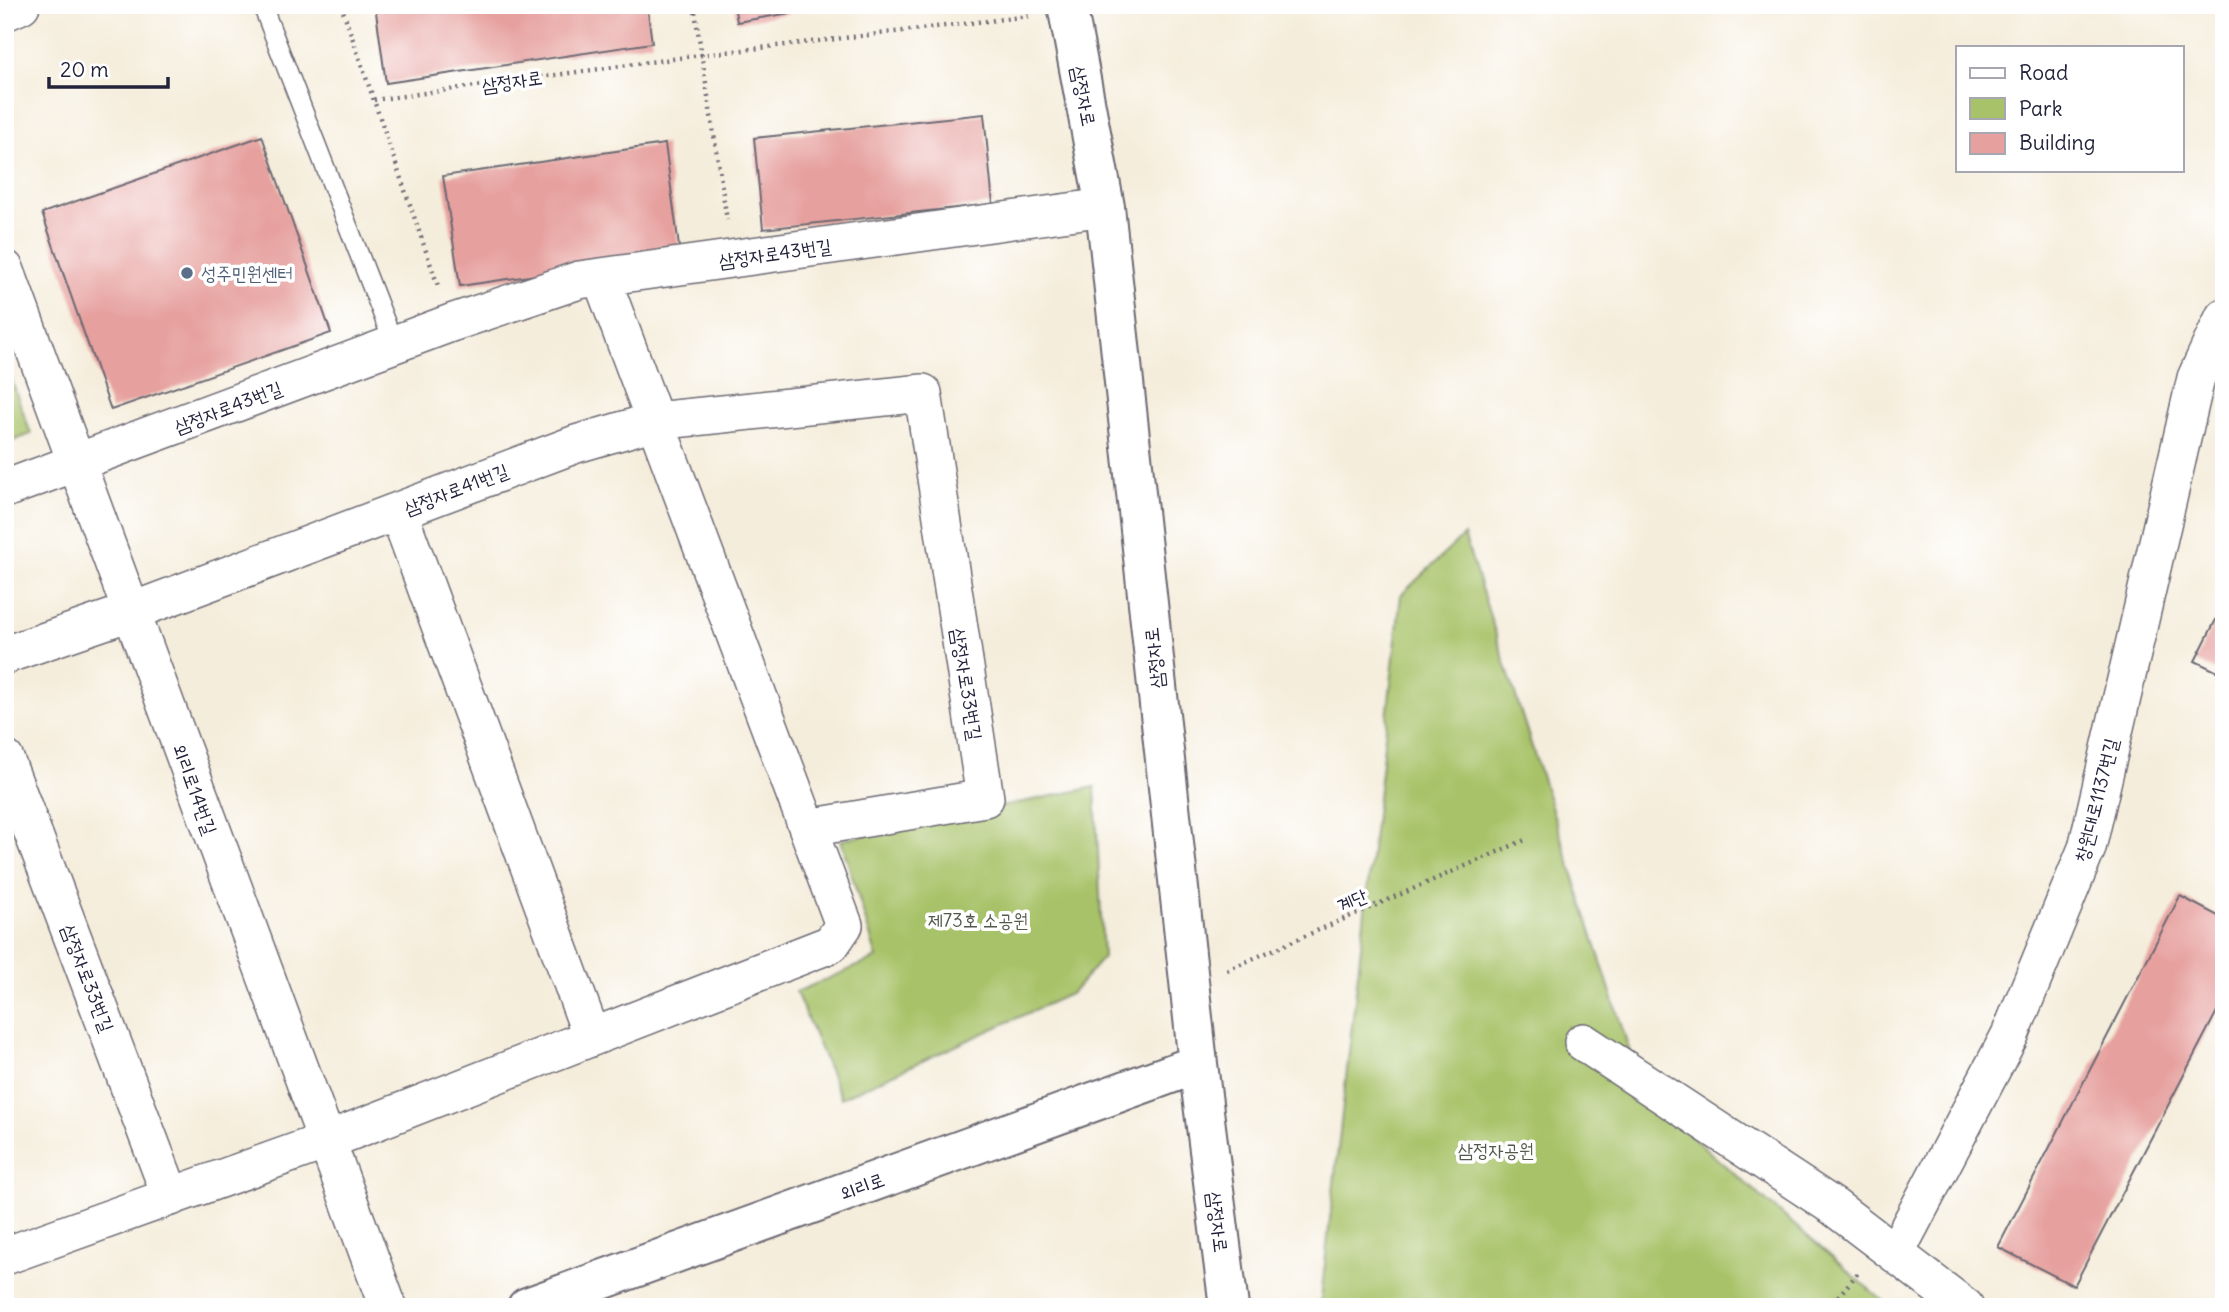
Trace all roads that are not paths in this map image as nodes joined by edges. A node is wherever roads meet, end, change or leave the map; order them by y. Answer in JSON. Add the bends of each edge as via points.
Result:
{"nodes":[{"id":1,"x":21,"y":5,"type":"edge"},
{"id":2,"x":262,"y":5,"type":"edge"},
{"id":3,"x":1068,"y":8,"type":"edge"},
{"id":4,"x":5,"y":12,"type":"edge"},
{"id":5,"x":1105,"y":206,"type":"junction"},
{"id":6,"x":5,"y":269,"type":"edge"},
{"id":7,"x":601,"y":277,"type":"junction"},
{"id":8,"x":2224,"y":317,"type":"edge"},
{"id":9,"x":394,"y":344,"type":"junction"},
{"id":10,"x":923,"y":393,"type":"joint"},
{"id":11,"x":655,"y":421,"type":"junction"},
{"id":12,"x":75,"y":464,"type":"junction"},
{"id":13,"x":5,"y":489,"type":"edge"},
{"id":14,"x":398,"y":511,"type":"junction"},
{"id":15,"x":130,"y":612,"type":"junction"},
{"id":16,"x":5,"y":655,"type":"edge"},
{"id":17,"x":5,"y":759,"type":"edge"},
{"id":18,"x":808,"y":828,"type":"junction"},
{"id":19,"x":592,"y":1037,"type":"junction"},
{"id":20,"x":1583,"y":1042,"type":"dead end"},
{"id":21,"x":1198,"y":1065,"type":"junction"},
{"id":22,"x":326,"y":1141,"type":"junction"},
{"id":23,"x":171,"y":1197,"type":"junction"},
{"id":24,"x":1896,"y":1252,"type":"junction"},
{"id":25,"x":5,"y":1256,"type":"edge"},
{"id":26,"x":388,"y":1307,"type":"edge"},
{"id":27,"x":527,"y":1307,"type":"edge"},
{"id":28,"x":1229,"y":1307,"type":"edge"},
{"id":29,"x":1965,"y":1307,"type":"edge"}],
"edges":[{"from":1,"to":4,"type":"street"},
{"from":2,"to":9,"type":"lane"},
{"from":3,"to":5,"type":"street","name":"삼정자로"},
{"from":5,"to":7,"type":"street","name":"삼정자로43번길"},
{"from":5,"to":21,"type":"street","name":"삼정자로"},
{"from":6,"to":12,"type":"street","name":"외리로14번길"},
{"from":7,"to":9,"type":"street","name":"삼정자로43번길","via":[[579,280]]},
{"from":7,"to":11,"type":"street"},
{"from":8,"to":24,"type":"street","name":"창원대로1137번길","via":[[2196,378],[2087,848],[2010,1035]]},
{"from":9,"to":12,"type":"street","name":"삼정자로43번길"},
{"from":10,"to":11,"type":"street","name":"삼정자로41번길"},
{"from":10,"to":18,"type":"street","name":"삼정자로33번길","via":[[985,798]]},
{"from":11,"to":14,"type":"street","name":"삼정자로41번길","via":[[576,444]]},
{"from":11,"to":18,"type":"street"},
{"from":12,"to":13,"type":"street","name":"삼정자로43번길"},
{"from":12,"to":15,"type":"street","name":"외리로14번길"},
{"from":14,"to":15,"type":"street","name":"삼정자로41번길"},
{"from":14,"to":19,"type":"street"},
{"from":15,"to":16,"type":"street","name":"삼정자로41번길"},
{"from":15,"to":22,"type":"street","name":"외리로14번길"},
{"from":17,"to":23,"type":"street","name":"삼정자로33번길"},
{"from":18,"to":19,"type":"street","via":[[844,925],[831,944]]},
{"from":19,"to":22,"type":"street"},
{"from":20,"to":24,"type":"street"},
{"from":21,"to":27,"type":"street","name":"외리로"},
{"from":21,"to":28,"type":"street","name":"삼정자로"},
{"from":22,"to":23,"type":"street"},
{"from":22,"to":26,"type":"street","name":"외리로14번길"},
{"from":23,"to":25,"type":"street"},
{"from":24,"to":29,"type":"street"}]}
